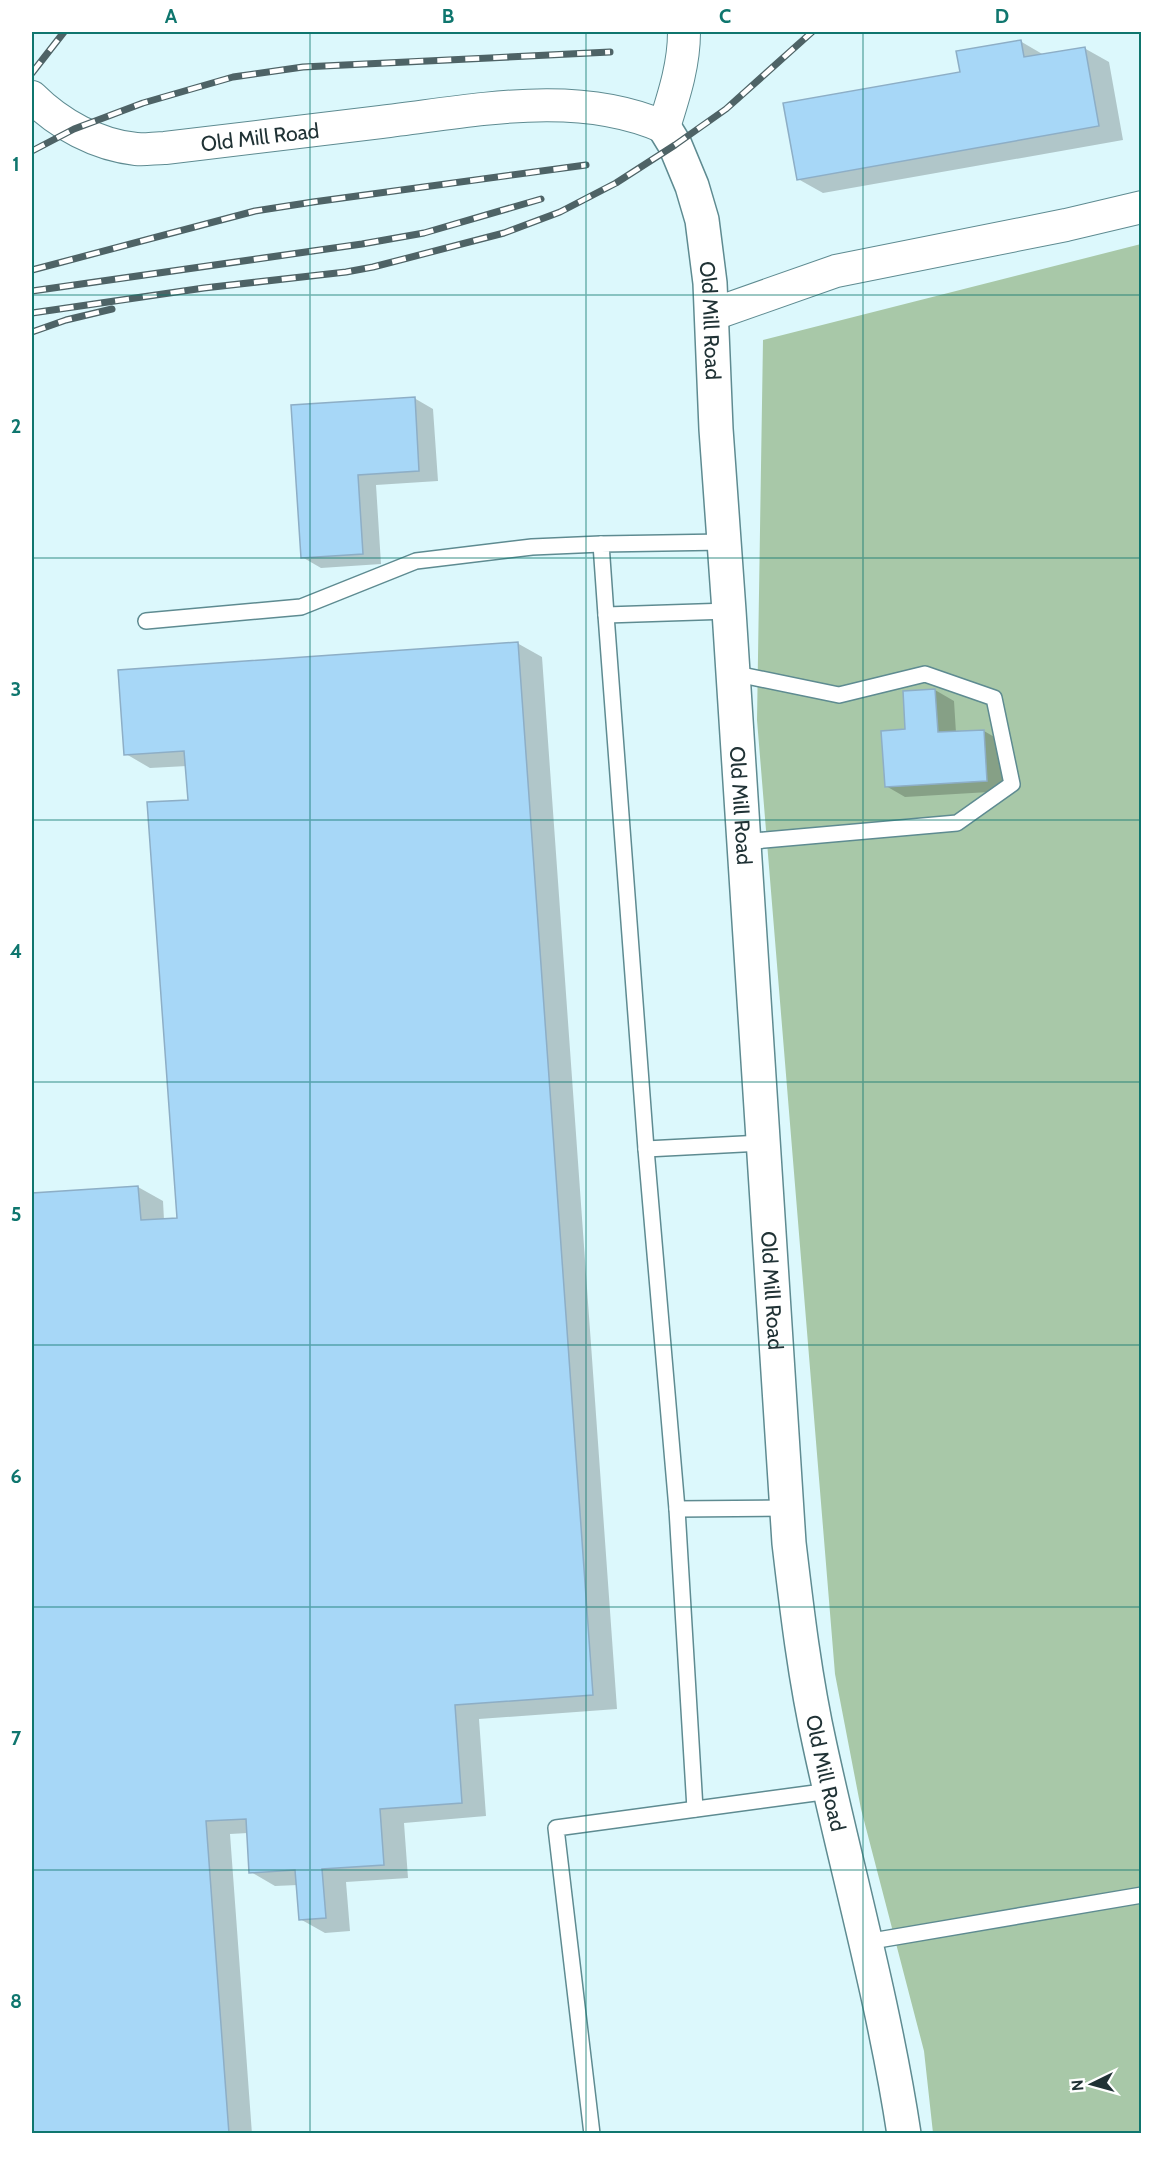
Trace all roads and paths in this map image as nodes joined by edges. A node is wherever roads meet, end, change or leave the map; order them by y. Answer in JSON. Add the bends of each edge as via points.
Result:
{"nodes":[{"id":1,"x":684,"y":32,"type":"edge"},
{"id":2,"x":32,"y":97,"type":"edge"},
{"id":3,"x":664,"y":127,"type":"junction"},
{"id":4,"x":1142,"y":207,"type":"edge"},
{"id":5,"x":711,"y":315,"type":"junction"},
{"id":6,"x":724,"y":542,"type":"junction"},
{"id":7,"x":601,"y":544,"type":"junction"},
{"id":8,"x":729,"y":611,"type":"junction"},
{"id":9,"x":606,"y":615,"type":"junction"},
{"id":10,"x":146,"y":621,"type":"dead end"},
{"id":11,"x":732,"y":673,"type":"junction"},
{"id":12,"x":743,"y":842,"type":"junction"},
{"id":13,"x":762,"y":1143,"type":"junction"},
{"id":14,"x":646,"y":1149,"type":"junction"},
{"id":15,"x":787,"y":1508,"type":"junction"},
{"id":16,"x":677,"y":1509,"type":"junction"},
{"id":17,"x":830,"y":1791,"type":"junction"},
{"id":18,"x":695,"y":1809,"type":"junction"},
{"id":19,"x":1142,"y":1895,"type":"edge"},
{"id":20,"x":866,"y":1942,"type":"junction"},
{"id":21,"x":592,"y":2133,"type":"edge"},
{"id":22,"x":904,"y":2133,"type":"edge"}],
"edges":[{"from":1,"to":3,"type":"street","via":[[680,76]]},
{"from":2,"to":3,"type":"street","name":"Old Mill Road","via":[[56,117],[91,137],[136,149],[510,107],[592,107],[640,116]]},
{"from":3,"to":5,"type":"street","name":"Old Mill Road","via":[[692,186],[702,220]]},
{"from":4,"to":5,"type":"street","via":[[836,271]]},
{"from":5,"to":6,"type":"street","name":"Old Mill Road"},
{"from":6,"to":7,"type":"lane"},
{"from":6,"to":8,"type":"street","name":"Old Mill Road"},
{"from":7,"to":9,"type":"lane"},
{"from":7,"to":10,"type":"lane","via":[[532,547],[416,561],[301,608]]},
{"from":8,"to":9,"type":"lane"},
{"from":8,"to":11,"type":"street","name":"Old Mill Road"},
{"from":9,"to":14,"type":"lane"},
{"from":11,"to":12,"type":"street","name":"Old Mill Road"},
{"from":11,"to":12,"type":"lane","via":[[838,695],[925,674],[994,699],[1012,784],[957,823]]},
{"from":12,"to":13,"type":"street","name":"Old Mill Road"},
{"from":13,"to":14,"type":"lane"},
{"from":13,"to":15,"type":"street","name":"Old Mill Road"},
{"from":14,"to":16,"type":"lane"},
{"from":15,"to":16,"type":"lane"},
{"from":15,"to":17,"type":"street","name":"Old Mill Road","via":[[807,1680]]},
{"from":16,"to":18,"type":"lane"},
{"from":17,"to":18,"type":"lane"},
{"from":17,"to":20,"type":"street","name":"Old Mill Road"},
{"from":18,"to":21,"type":"lane","via":[[555,1828]]},
{"from":19,"to":20,"type":"lane"},
{"from":20,"to":22,"type":"street","name":"Old Mill Road"}]}
